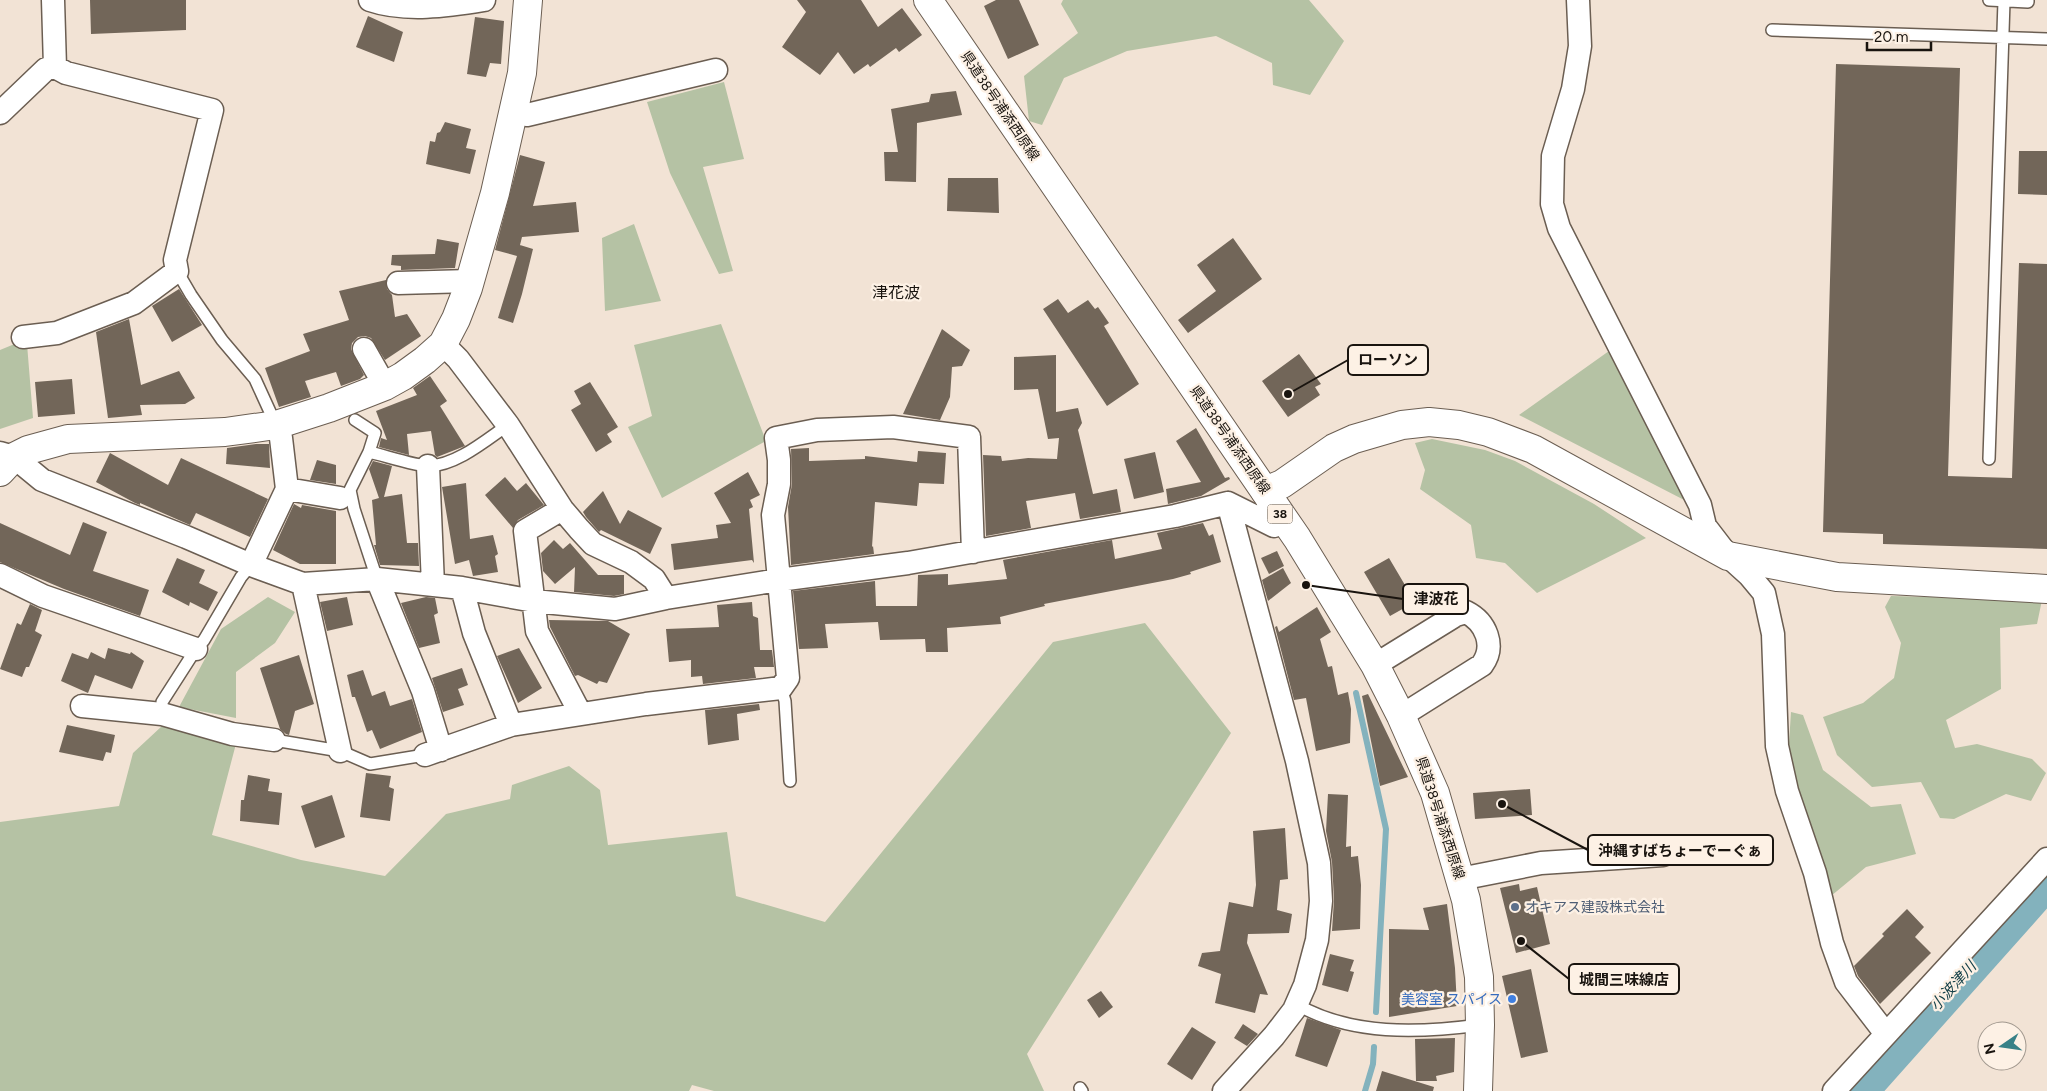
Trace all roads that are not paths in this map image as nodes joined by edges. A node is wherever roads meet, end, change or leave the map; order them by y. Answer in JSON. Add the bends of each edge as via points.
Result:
{"nodes":[{"id":1,"x":53,"y":0,"type":"edge"},
{"id":2,"x":370,"y":0,"type":"edge"},
{"id":3,"x":484,"y":0,"type":"edge"},
{"id":4,"x":528,"y":0,"type":"edge"},
{"id":5,"x":928,"y":0,"type":"edge"},
{"id":6,"x":1578,"y":0,"type":"edge"},
{"id":7,"x":1989,"y":0,"type":"edge"},
{"id":8,"x":2028,"y":0,"type":"edge"},
{"id":9,"x":2004,"y":1,"type":"edge"},
{"id":10,"x":1772,"y":30,"type":"dead end"},
{"id":11,"x":2002,"y":38,"type":"junction"},
{"id":12,"x":2047,"y":39,"type":"edge"},
{"id":13,"x":56,"y":67,"type":"junction"},
{"id":14,"x":716,"y":70,"type":"dead end"},
{"id":15,"x":513,"y":112,"type":"junction"},
{"id":16,"x":0,"y":113,"type":"edge"},
{"id":17,"x":176,"y":271,"type":"junction"},
{"id":18,"x":470,"y":281,"type":"junction"},
{"id":19,"x":398,"y":283,"type":"dead end"},
{"id":20,"x":23,"y":337,"type":"dead end"},
{"id":21,"x":443,"y":344,"type":"junction"},
{"id":22,"x":364,"y":349,"type":"dead end"},
{"id":23,"x":385,"y":386,"type":"junction"},
{"id":24,"x":355,"y":420,"type":"dead end"},
{"id":25,"x":276,"y":425,"type":"junction"},
{"id":26,"x":508,"y":425,"type":"junction"},
{"id":27,"x":369,"y":452,"type":"junction"},
{"id":28,"x":1989,"y":460,"type":"dead end"},
{"id":29,"x":5,"y":461,"type":"edge"},
{"id":30,"x":428,"y":466,"type":"junction"},
{"id":31,"x":287,"y":489,"type":"junction"},
{"id":32,"x":1265,"y":491,"type":"junction"},
{"id":33,"x":340,"y":498,"type":"dead end"},
{"id":34,"x":1228,"y":503,"type":"junction"},
{"id":35,"x":562,"y":509,"type":"junction"},
{"id":36,"x":973,"y":552,"type":"junction"},
{"id":37,"x":1728,"y":556,"type":"junction"},
{"id":38,"x":251,"y":566,"type":"junction"},
{"id":39,"x":0,"y":576,"type":"edge"},
{"id":40,"x":377,"y":580,"type":"junction"},
{"id":41,"x":779,"y":580,"type":"junction"},
{"id":42,"x":304,"y":584,"type":"junction"},
{"id":43,"x":433,"y":585,"type":"junction"},
{"id":44,"x":462,"y":588,"type":"junction"},
{"id":45,"x":2047,"y":589,"type":"edge"},
{"id":46,"x":666,"y":598,"type":"junction"},
{"id":47,"x":534,"y":601,"type":"junction"},
{"id":48,"x":196,"y":649,"type":"junction"},
{"id":49,"x":1375,"y":665,"type":"junction"},
{"id":50,"x":781,"y":688,"type":"junction"},
{"id":51,"x":82,"y":706,"type":"dead end"},
{"id":52,"x":580,"y":713,"type":"junction"},
{"id":53,"x":162,"y":714,"type":"junction"},
{"id":54,"x":1401,"y":716,"type":"junction"},
{"id":55,"x":511,"y":725,"type":"junction"},
{"id":56,"x":274,"y":740,"type":"joint"},
{"id":57,"x":340,"y":751,"type":"junction"},
{"id":58,"x":433,"y":752,"type":"junction"},
{"id":59,"x":790,"y":781,"type":"dead end"},
{"id":60,"x":1663,"y":855,"type":"dead end"},
{"id":61,"x":2047,"y":859,"type":"edge"},
{"id":62,"x":1460,"y":879,"type":"junction"},
{"id":63,"x":1296,"y":1004,"type":"junction"},
{"id":64,"x":1480,"y":1026,"type":"junction"},
{"id":65,"x":1886,"y":1034,"type":"junction"},
{"id":66,"x":1224,"y":1091,"type":"edge"},
{"id":67,"x":1478,"y":1091,"type":"edge"},
{"id":68,"x":1834,"y":1091,"type":"edge"}],
"edges":[{"from":1,"to":13,"type":"street"},
{"from":2,"to":3,"type":"street","via":[[400,5],[450,5]]},
{"from":4,"to":15,"type":"street","via":[[522,73]]},
{"from":5,"to":32,"type":"street","name":"県道38号浦添西原線","number":"38"},
{"from":6,"to":37,"type":"street","via":[[1580,46],[1573,89],[1553,156],[1552,204],[1560,228],[1700,505],[1705,526]]},
{"from":7,"to":9,"type":"lane"},
{"from":8,"to":9,"type":"lane"},
{"from":9,"to":11,"type":"lane"},
{"from":10,"to":11,"type":"lane"},
{"from":11,"to":12,"type":"lane"},
{"from":11,"to":28,"type":"lane"},
{"from":13,"to":16,"type":"street","via":[[46,69]]},
{"from":13,"to":17,"type":"street","via":[[66,73],[212,110],[175,260]]},
{"from":14,"to":15,"type":"street","via":[[527,115]]},
{"from":15,"to":18,"type":"street","via":[[495,193]]},
{"from":17,"to":20,"type":"street","via":[[134,303],[56,333]]},
{"from":17,"to":25,"type":"lane","via":[[222,340],[256,380]]},
{"from":18,"to":19,"type":"street"},
{"from":18,"to":21,"type":"street"},
{"from":21,"to":23,"type":"street"},
{"from":21,"to":26,"type":"street"},
{"from":22,"to":23,"type":"street"},
{"from":23,"to":25,"type":"street"},
{"from":24,"to":27,"type":"lane","via":[[375,433]]},
{"from":25,"to":29,"type":"street","via":[[225,432],[68,439],[40,445]]},
{"from":25,"to":31,"type":"street","via":[[281,438]]},
{"from":26,"to":30,"type":"lane","via":[[453,460]]},
{"from":26,"to":35,"type":"street"},
{"from":27,"to":30,"type":"lane"},
{"from":27,"to":40,"type":"lane","via":[[350,490]]},
{"from":29,"to":38,"type":"street","via":[[42,480]]},
{"from":30,"to":43,"type":"street"},
{"from":31,"to":33,"type":"street"},
{"from":31,"to":38,"type":"street"},
{"from":32,"to":34,"type":"street","via":[[1274,526]]},
{"from":32,"to":37,"type":"street","via":[[1282,484],[1334,448],[1354,439],[1402,425],[1429,422],[1459,426],[1488,432],[1533,449]]},
{"from":32,"to":49,"type":"street","name":"県道38号浦添西原線","number":"38"},
{"from":34,"to":36,"type":"street","via":[[1175,516]]},
{"from":34,"to":63,"type":"street","via":[[1291,739],[1319,863],[1321,901],[1317,940]]},
{"from":35,"to":46,"type":"street","via":[[592,544],[631,562],[654,579]]},
{"from":35,"to":47,"type":"street","via":[[524,531]]},
{"from":36,"to":41,"type":"street"},
{"from":36,"to":41,"type":"street","via":[[969,437],[893,427],[817,430],[776,438],[779,484],[773,515]]},
{"from":37,"to":45,"type":"street","via":[[1837,576]]},
{"from":37,"to":65,"type":"street","via":[[1764,593],[1773,634],[1780,765],[1815,873],[1832,943],[1846,982]]},
{"from":38,"to":42,"type":"street"},
{"from":38,"to":48,"type":"lane"},
{"from":39,"to":48,"type":"street","via":[[43,596]]},
{"from":40,"to":42,"type":"street"},
{"from":40,"to":43,"type":"street"},
{"from":40,"to":58,"type":"street","via":[[422,691]]},
{"from":41,"to":46,"type":"street"},
{"from":41,"to":50,"type":"street","via":[[788,678]]},
{"from":42,"to":57,"type":"street"},
{"from":43,"to":44,"type":"street"},
{"from":44,"to":47,"type":"street"},
{"from":44,"to":55,"type":"street","via":[[474,632]]},
{"from":46,"to":47,"type":"street","via":[[615,609]]},
{"from":47,"to":52,"type":"street","via":[[537,631]]},
{"from":48,"to":53,"type":"lane","via":[[162,702]]},
{"from":49,"to":54,"type":"street","name":"県道38号浦添西原線","number":"38"},
{"from":49,"to":54,"type":"street","via":[[1456,615],[1466,612],[1485,629],[1488,657],[1482,665]]},
{"from":50,"to":52,"type":"street"},
{"from":50,"to":59,"type":"lane","via":[[785,701]]},
{"from":51,"to":53,"type":"street"},
{"from":52,"to":55,"type":"street"},
{"from":53,"to":56,"type":"street","via":[[232,734]]},
{"from":54,"to":62,"type":"street","name":"県道38号浦添西原線","number":"38","via":[[1435,793]]},
{"from":55,"to":58,"type":"street"},
{"from":56,"to":57,"type":"lane"},
{"from":57,"to":58,"type":"lane","via":[[370,764]]},
{"from":60,"to":62,"type":"street","via":[[1541,863]]},
{"from":61,"to":65,"type":"street"},
{"from":62,"to":64,"type":"street","name":"県道38号浦添西原線","number":"38","via":[[1479,977]]},
{"from":63,"to":64,"type":"lane","via":[[1312,1013],[1370,1029],[1434,1030]]},
{"from":63,"to":66,"type":"street","via":[[1274,1036]]},
{"from":64,"to":67,"type":"street","name":"県道38号浦添西原線","number":"38"},
{"from":65,"to":68,"type":"street"}]}
